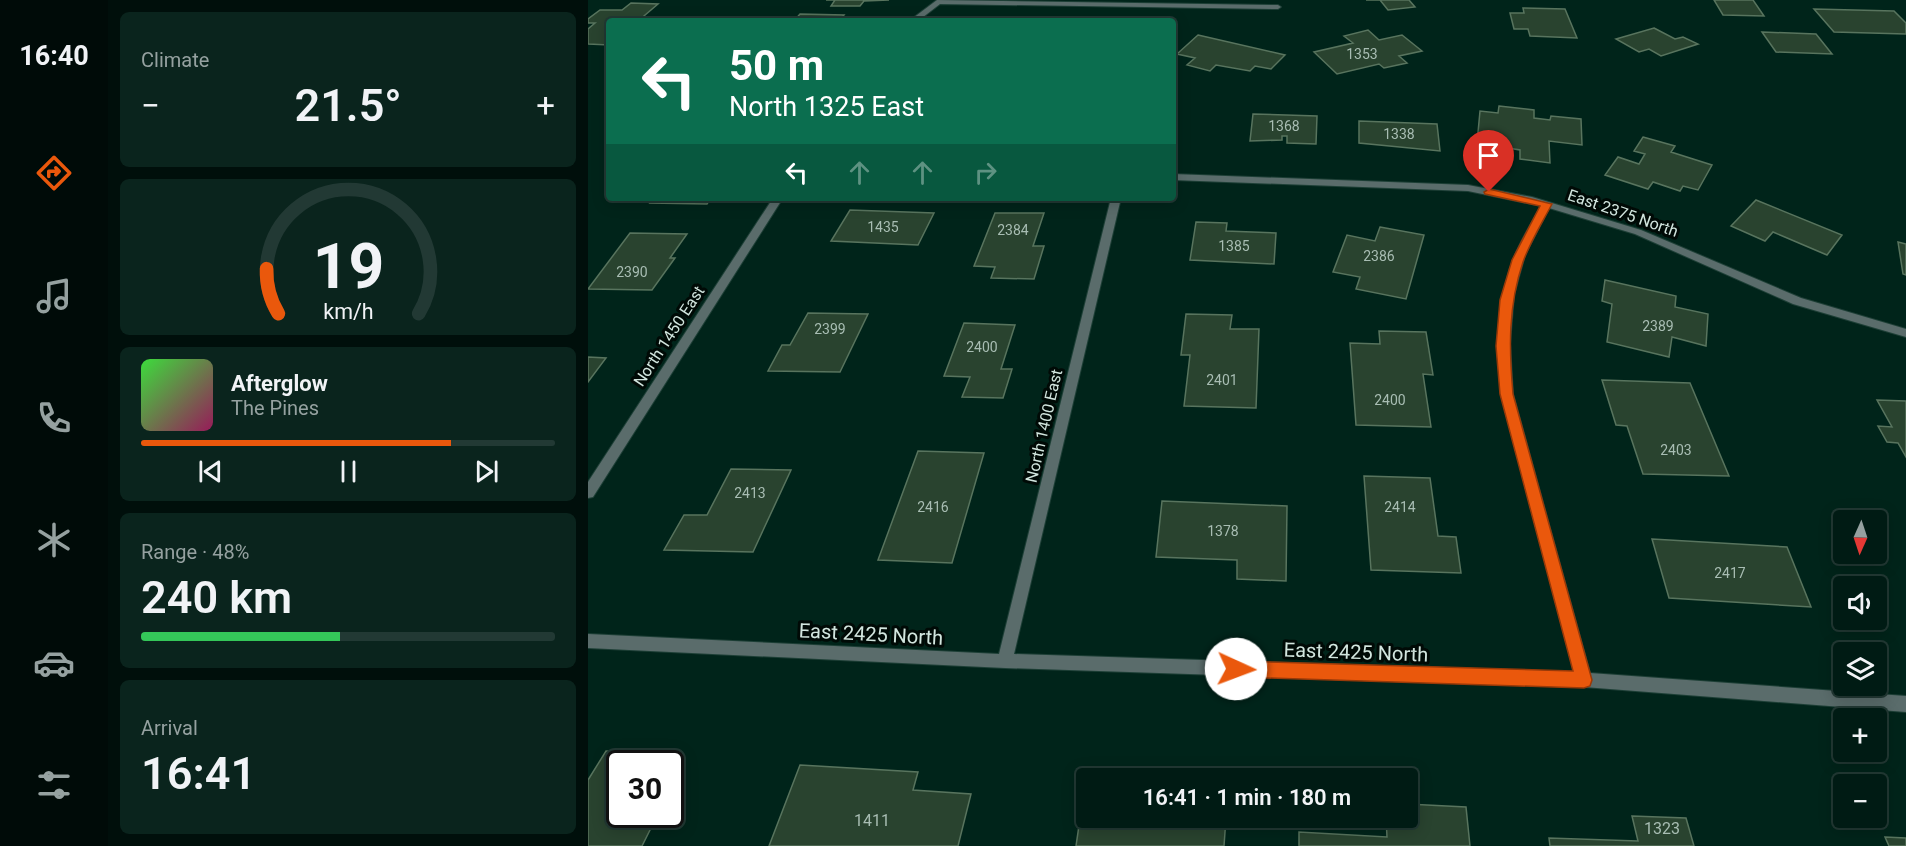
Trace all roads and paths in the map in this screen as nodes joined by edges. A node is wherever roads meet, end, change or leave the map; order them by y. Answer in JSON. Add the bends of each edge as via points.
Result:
{"nodes":[{"id":1,"x":940,"y":1,"type":"edge"},
{"id":2,"x":1278,"y":7,"type":"dead end"},
{"id":3,"x":917,"y":18,"type":"edge"},
{"id":4,"x":1176,"y":177,"type":"edge"},
{"id":5,"x":776,"y":201,"type":"edge"},
{"id":6,"x":1115,"y":201,"type":"edge"},
{"id":7,"x":1546,"y":204,"type":"junction"},
{"id":8,"x":1906,"y":333,"type":"edge"},
{"id":9,"x":588,"y":493,"type":"edge"},
{"id":10,"x":588,"y":641,"type":"edge"},
{"id":11,"x":1005,"y":661,"type":"junction"},
{"id":12,"x":1584,"y":680,"type":"junction"},
{"id":13,"x":1906,"y":704,"type":"edge"}],
"edges":[{"from":1,"to":2,"type":"street"},
{"from":1,"to":3,"type":"street"},
{"from":4,"to":7,"type":"street","name":"East 2375 North","via":[[1468,188]]},
{"from":5,"to":9,"type":"street","name":"North 1450 East"},
{"from":6,"to":11,"type":"street","name":"North 1400 East"},
{"from":7,"to":8,"type":"street","name":"East 2375 North","via":[[1638,232],[1797,301]]},
{"from":7,"to":12,"type":"street","via":[[1518,260],[1506,300],[1502,346],[1507,394]]},
{"from":10,"to":11,"type":"street","name":"East 2425 North"},
{"from":11,"to":12,"type":"street","name":"East 2425 North"},
{"from":12,"to":13,"type":"street","name":"East 2425 North"}]}
